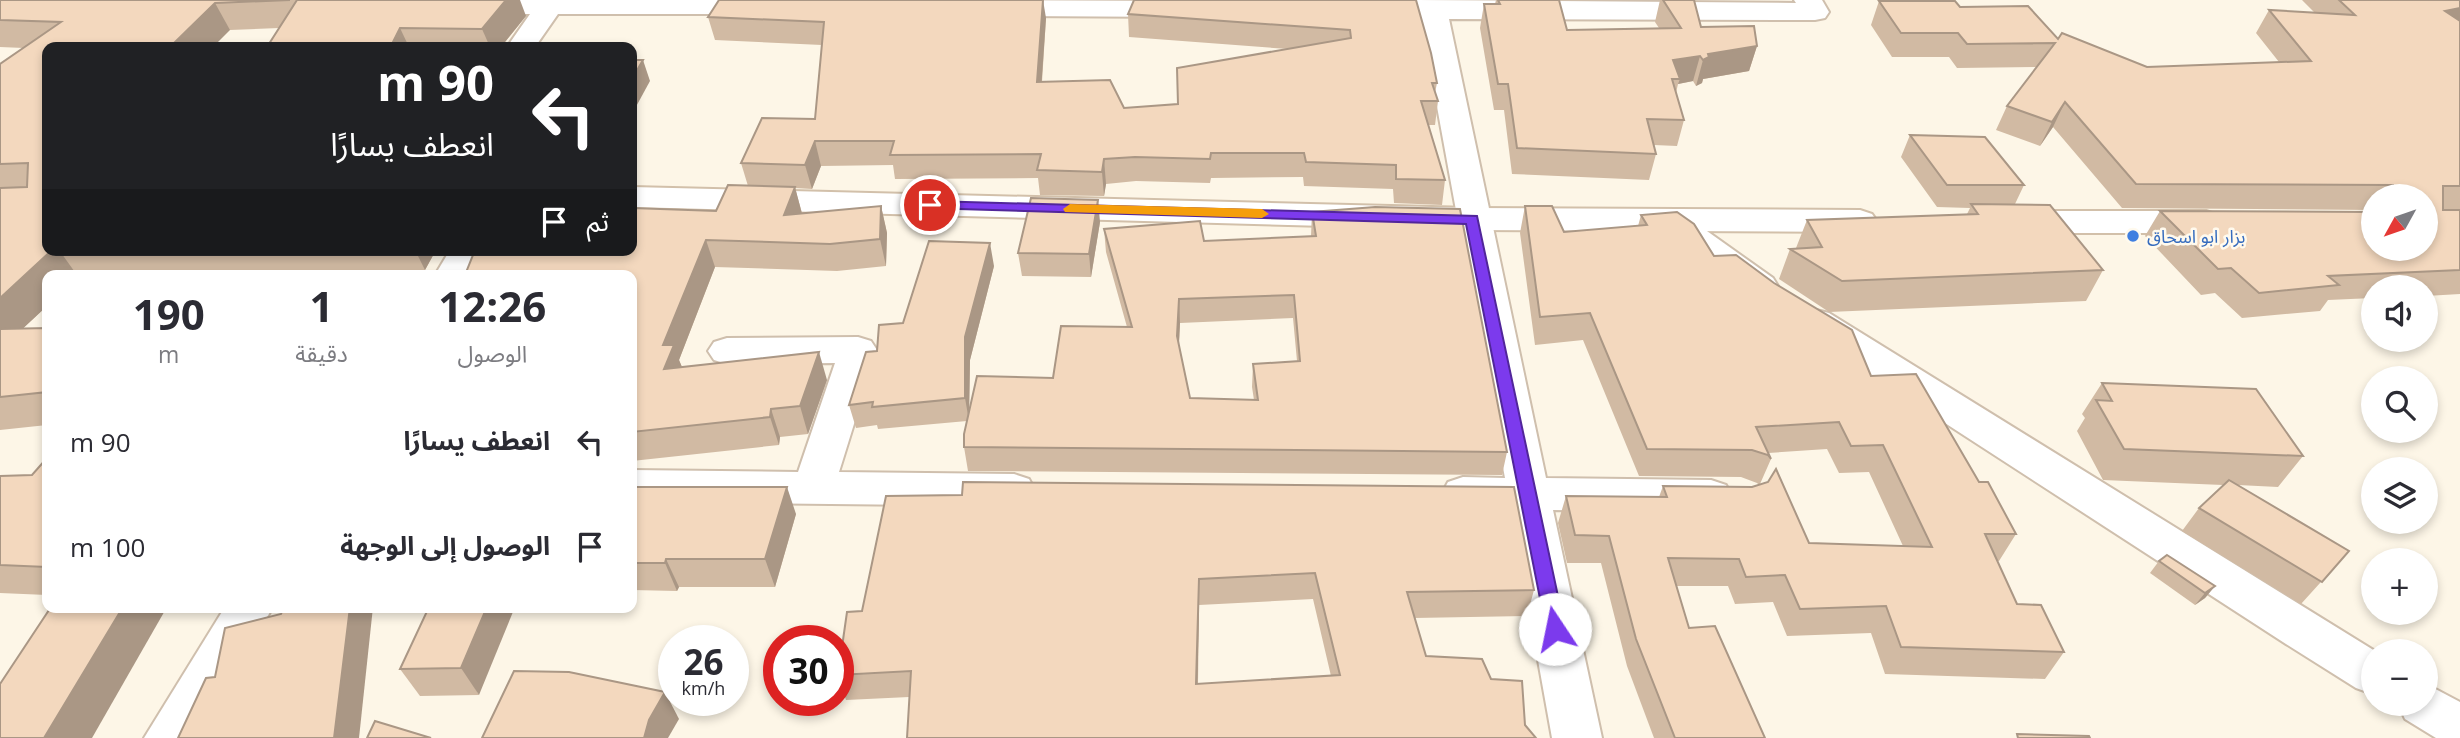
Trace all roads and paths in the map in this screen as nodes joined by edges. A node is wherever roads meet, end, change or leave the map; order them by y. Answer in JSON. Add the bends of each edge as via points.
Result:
{"nodes":[{"id":1,"x":1808,"y":0,"type":"edge"},
{"id":2,"x":552,"y":2,"type":"edge"},
{"id":3,"x":1432,"y":5,"type":"edge"},
{"id":4,"x":439,"y":6,"type":"edge"},
{"id":5,"x":799,"y":6,"type":"edge"},
{"id":6,"x":964,"y":7,"type":"edge"},
{"id":7,"x":1212,"y":9,"type":"edge"},
{"id":8,"x":1336,"y":10,"type":"edge"},
{"id":9,"x":524,"y":42,"type":"edge"},
{"id":10,"x":637,"y":197,"type":"edge"},
{"id":11,"x":1472,"y":219,"type":"junction"},
{"id":12,"x":1671,"y":220,"type":"junction"},
{"id":13,"x":1891,"y":221,"type":"edge"},
{"id":14,"x":1974,"y":222,"type":"edge"},
{"id":15,"x":2235,"y":222,"type":"edge"},
{"id":16,"x":727,"y":351,"type":"dead end"},
{"id":17,"x":637,"y":486,"type":"edge"},
{"id":18,"x":813,"y":489,"type":"junction"},
{"id":19,"x":1046,"y":490,"type":"edge"},
{"id":20,"x":1432,"y":493,"type":"edge"},
{"id":21,"x":1528,"y":493,"type":"junction"},
{"id":22,"x":1741,"y":496,"type":"edge"},
{"id":23,"x":246,"y":613,"type":"edge"},
{"id":24,"x":2361,"y":667,"type":"edge"},
{"id":25,"x":2438,"y":714,"type":"edge"},
{"id":26,"x":2460,"y":727,"type":"edge"},
{"id":27,"x":169,"y":738,"type":"edge"},
{"id":28,"x":1577,"y":738,"type":"edge"}],
"edges":[{"from":1,"to":3,"type":"street","via":[[1815,12]]},
{"from":2,"to":4,"type":"street"},
{"from":2,"to":5,"type":"street"},
{"from":2,"to":9,"type":"street"},
{"from":3,"to":8,"type":"street"},
{"from":3,"to":11,"type":"street"},
{"from":6,"to":7,"type":"street"},
{"from":10,"to":11,"type":"street"},
{"from":11,"to":12,"type":"street"},
{"from":11,"to":21,"type":"street"},
{"from":12,"to":13,"type":"street"},
{"from":12,"to":24,"type":"street","via":[[1779,300]]},
{"from":14,"to":15,"type":"street"},
{"from":16,"to":18,"type":"street","via":[[858,350]]},
{"from":17,"to":18,"type":"street"},
{"from":18,"to":19,"type":"street"},
{"from":20,"to":21,"type":"street"},
{"from":21,"to":22,"type":"street"},
{"from":21,"to":28,"type":"street"},
{"from":23,"to":27,"type":"street"},
{"from":25,"to":26,"type":"street"}]}
